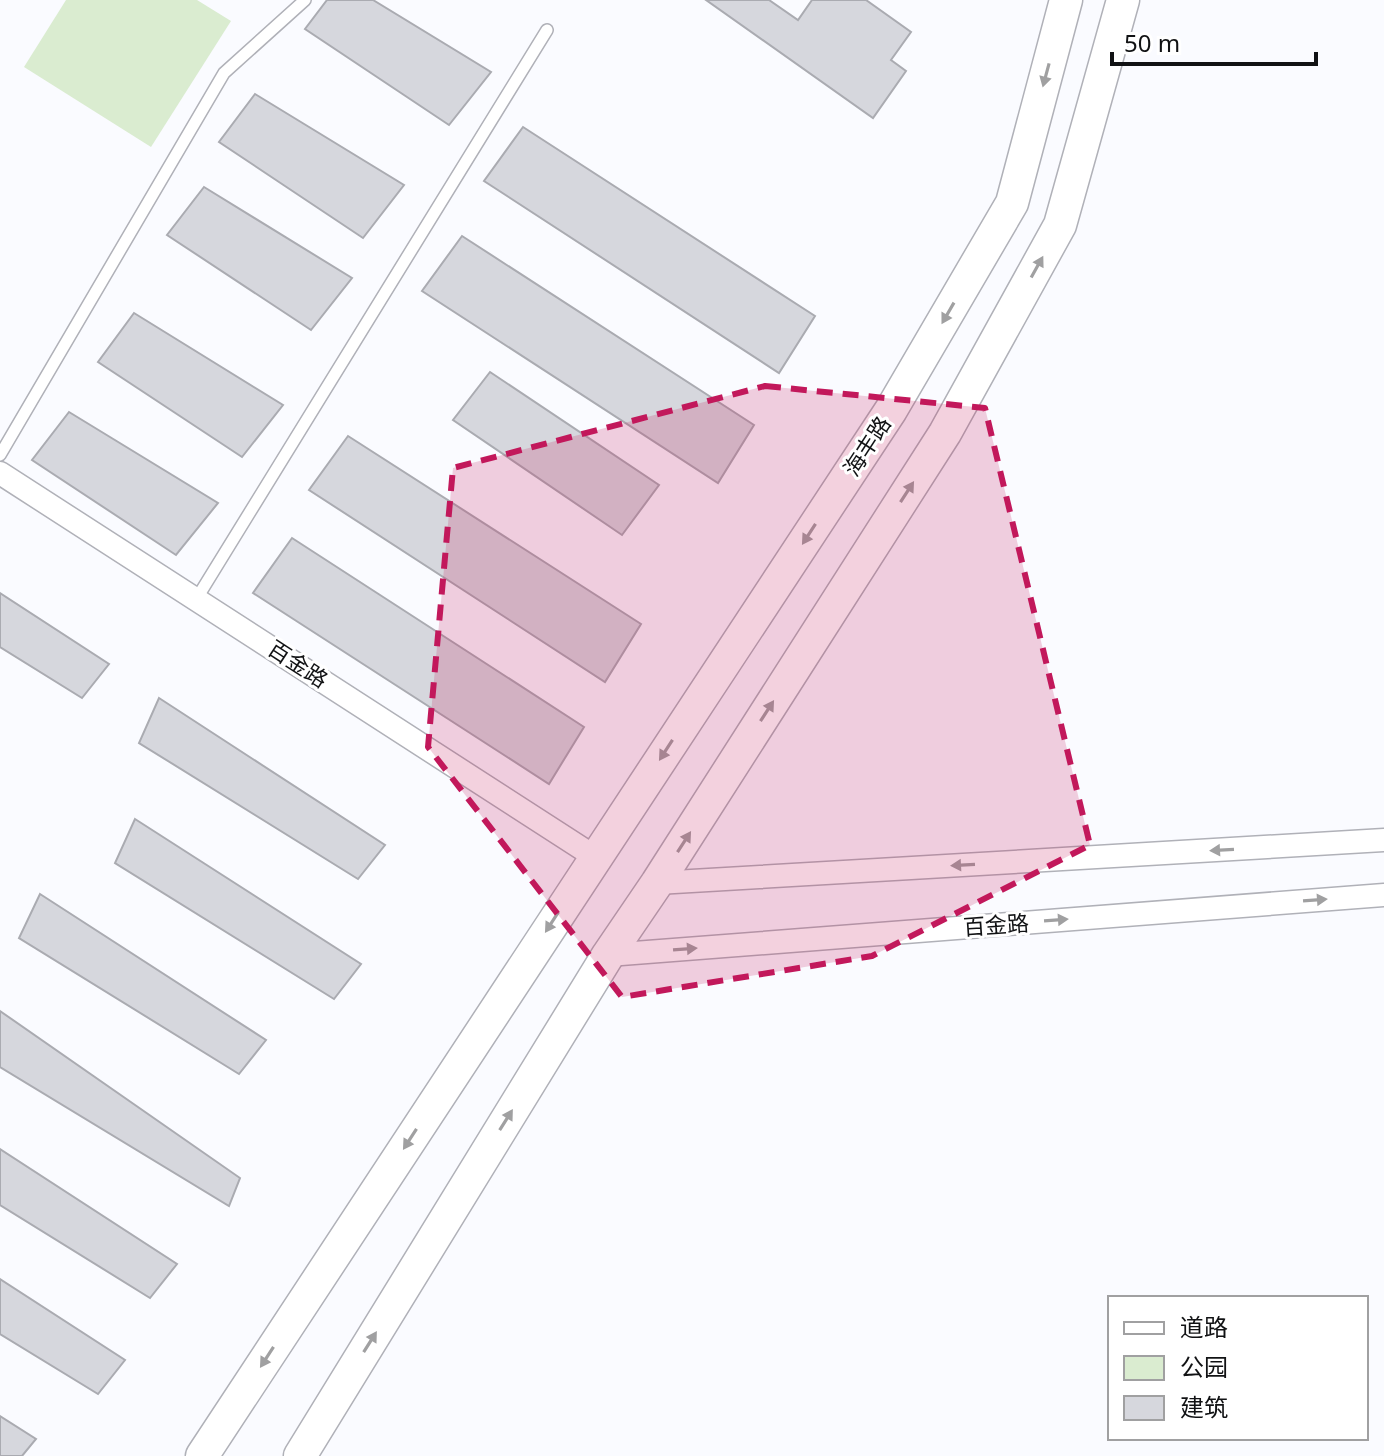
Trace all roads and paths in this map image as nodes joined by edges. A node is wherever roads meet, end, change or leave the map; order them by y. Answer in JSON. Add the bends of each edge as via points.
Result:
{"nodes":[{"id":1,"x":305,"y":0,"type":"edge"},
{"id":2,"x":1066,"y":0,"type":"edge"},
{"id":3,"x":1123,"y":0,"type":"edge"},
{"id":4,"x":547,"y":30,"type":"dead end"},
{"id":5,"x":0,"y":455,"type":"edge"},
{"id":6,"x":0,"y":473,"type":"edge"},
{"id":7,"x":197,"y":598,"type":"junction"},
{"id":8,"x":1384,"y":840,"type":"edge"},
{"id":9,"x":595,"y":857,"type":"junction"},
{"id":10,"x":657,"y":883,"type":"junction"},
{"id":11,"x":1384,"y":895,"type":"edge"},
{"id":12,"x":608,"y":955,"type":"junction"},
{"id":13,"x":202,"y":1456,"type":"edge"},
{"id":14,"x":300,"y":1456,"type":"edge"}],
"edges":[{"from":1,"to":5,"type":"lane","via":[[224,73]]},
{"from":2,"to":9,"type":"main road","name":"海丰路","one_way":true,"via":[[1012,203],[891,410]]},
{"from":10,"to":3,"type":"main road","one_way":true,"via":[[945,433],[1060,225]]},
{"from":4,"to":7,"type":"lane"},
{"from":6,"to":7,"type":"street","name":"百金路"},
{"from":7,"to":9,"type":"street","name":"百金路"},
{"from":8,"to":10,"type":"street","one_way":true},
{"from":9,"to":13,"type":"main road","name":"海丰路","one_way":true},
{"from":10,"to":12,"type":"main road"},
{"from":12,"to":11,"type":"street","name":"百金路","one_way":true},
{"from":14,"to":12,"type":"main road","one_way":true}]}
